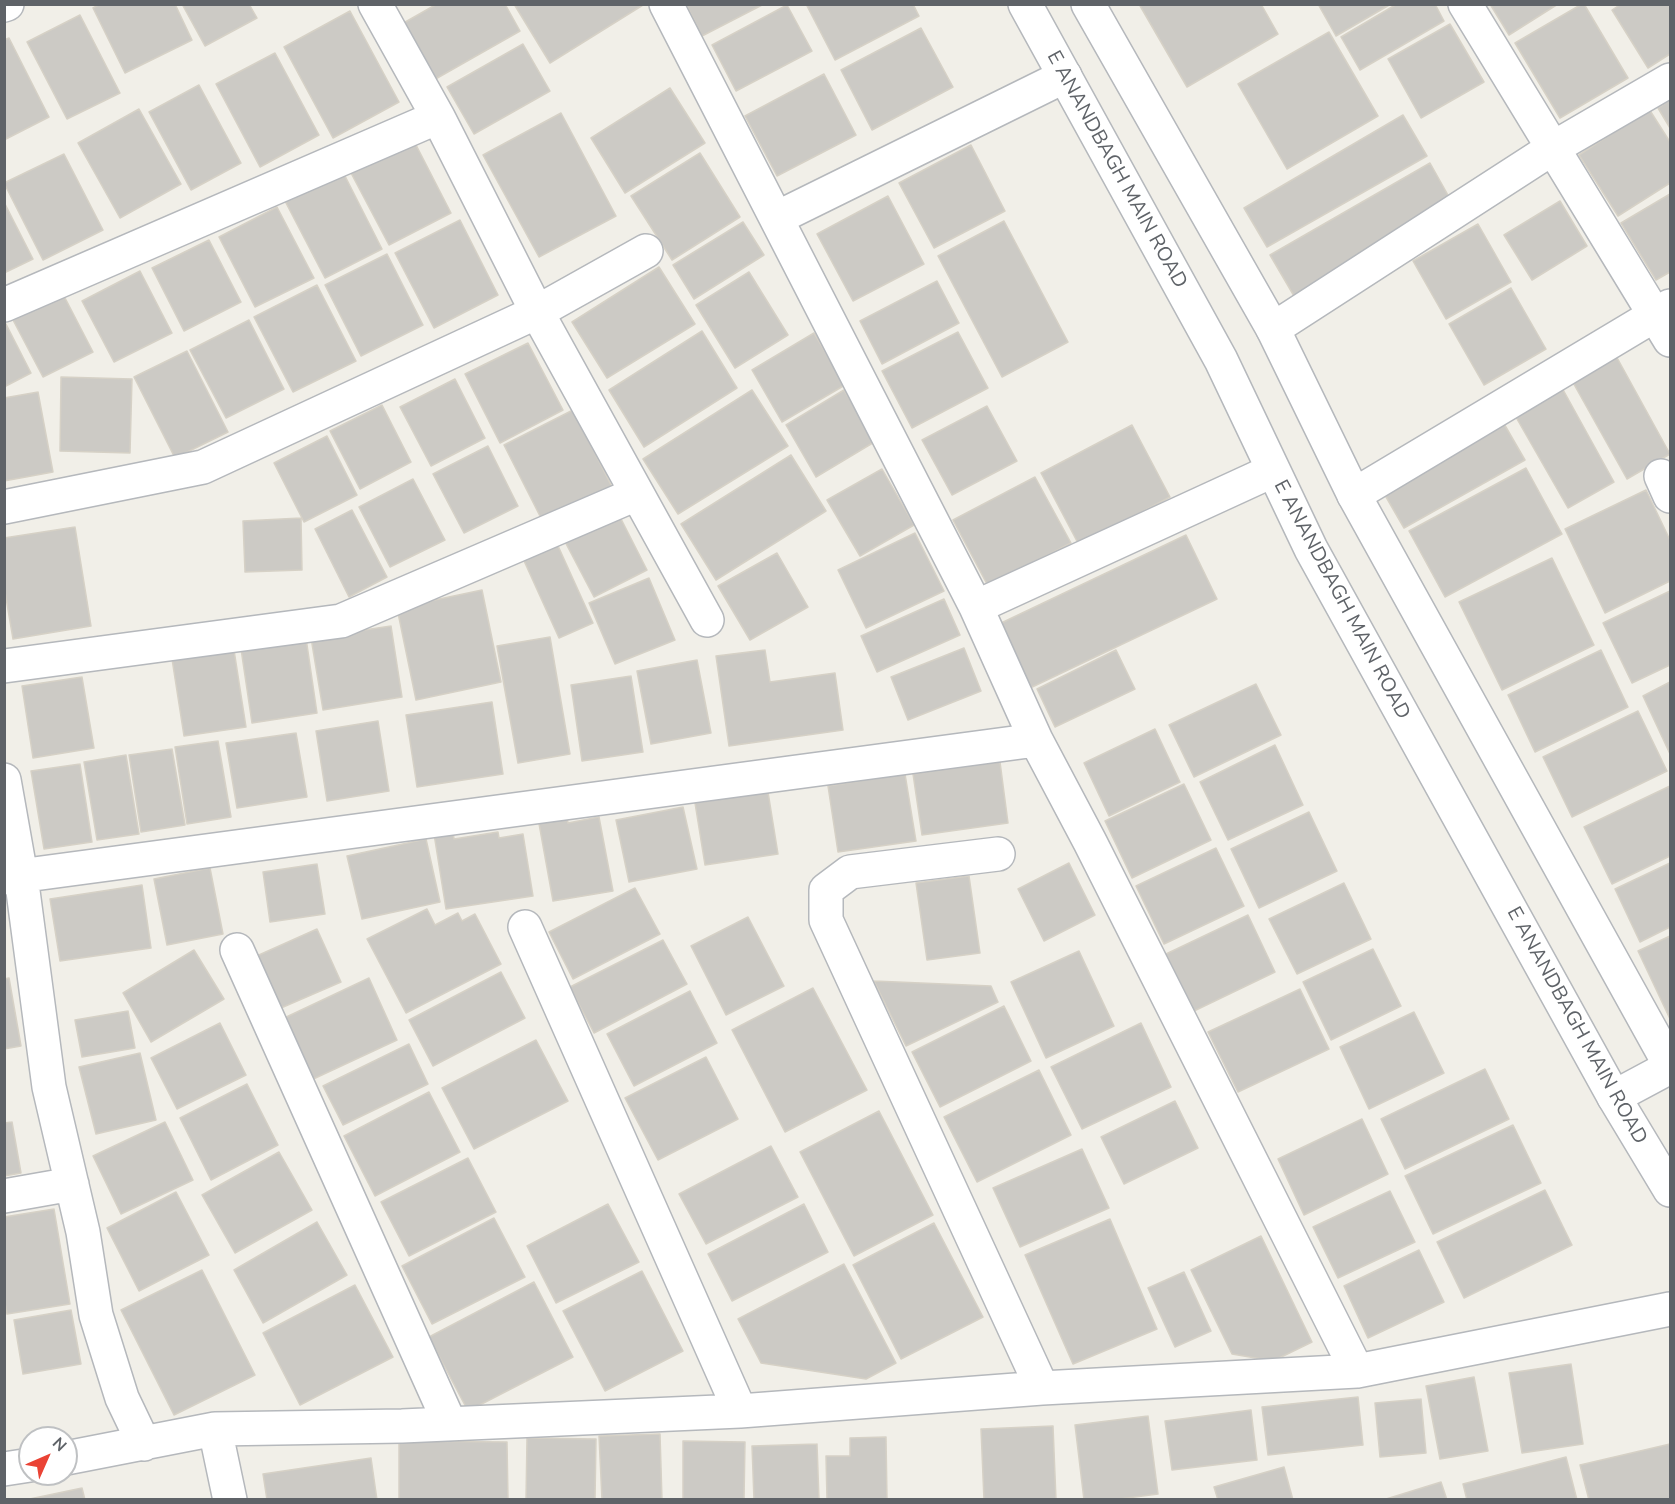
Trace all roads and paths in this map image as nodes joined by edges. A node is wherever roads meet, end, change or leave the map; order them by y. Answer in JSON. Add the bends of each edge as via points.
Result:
{"nodes":[{"id":1,"x":375,"y":4,"type":"edge"},
{"id":2,"x":666,"y":4,"type":"edge"},
{"id":3,"x":1024,"y":4,"type":"edge"},
{"id":4,"x":1088,"y":4,"type":"edge"},
{"id":5,"x":1465,"y":4,"type":"edge"},
{"id":6,"x":1065,"y":76,"type":"junction"},
{"id":7,"x":1671,"y":80,"type":"edge"},
{"id":8,"x":438,"y":117,"type":"junction"},
{"id":9,"x":1553,"y":148,"type":"junction"},
{"id":10,"x":777,"y":218,"type":"junction"},
{"id":11,"x":646,"y":251,"type":"dead end"},
{"id":12,"x":4,"y":305,"type":"edge"},
{"id":13,"x":537,"y":312,"type":"junction"},
{"id":14,"x":1666,"y":321,"type":"edge"},
{"id":15,"x":1274,"y":329,"type":"junction"},
{"id":16,"x":1272,"y":471,"type":"junction"},
{"id":17,"x":636,"y":494,"type":"junction"},
{"id":18,"x":1354,"y":495,"type":"junction"},
{"id":19,"x":4,"y":507,"type":"edge"},
{"id":20,"x":976,"y":607,"type":"junction"},
{"id":21,"x":707,"y":620,"type":"dead end"},
{"id":22,"x":4,"y":666,"type":"edge"},
{"id":23,"x":1036,"y":740,"type":"junction"},
{"id":24,"x":4,"y":780,"type":"edge"},
{"id":25,"x":998,"y":854,"type":"dead end"},
{"id":26,"x":13,"y":877,"type":"edge"},
{"id":27,"x":525,"y":927,"type":"dead end"},
{"id":28,"x":237,"y":950,"type":"dead end"},
{"id":29,"x":1671,"y":1066,"type":"edge"},
{"id":30,"x":1614,"y":1097,"type":"junction"},
{"id":31,"x":72,"y":1184,"type":"junction"},
{"id":32,"x":1671,"y":1190,"type":"edge"},
{"id":33,"x":4,"y":1196,"type":"edge"},
{"id":34,"x":1671,"y":1309,"type":"edge"},
{"id":35,"x":1356,"y":1371,"type":"junction"},
{"id":36,"x":1042,"y":1388,"type":"junction"},
{"id":37,"x":740,"y":1411,"type":"junction"},
{"id":38,"x":450,"y":1424,"type":"junction"},
{"id":39,"x":215,"y":1430,"type":"junction"},
{"id":40,"x":144,"y":1444,"type":"junction"},
{"id":41,"x":78,"y":1456,"type":"edge"},
{"id":42,"x":230,"y":1500,"type":"edge"}],
"edges":[{"from":1,"to":8,"type":"street"},
{"from":2,"to":10,"type":"street"},
{"from":3,"to":6,"type":"street","name":"E ANANDBAGH MAIN ROAD"},
{"from":4,"to":15,"type":"street"},
{"from":5,"to":9,"type":"street"},
{"from":6,"to":10,"type":"street"},
{"from":6,"to":16,"type":"street","name":"E ANANDBAGH MAIN ROAD","via":[[1221,360]]},
{"from":7,"to":9,"type":"street"},
{"from":8,"to":12,"type":"street"},
{"from":8,"to":13,"type":"street"},
{"from":9,"to":14,"type":"street"},
{"from":9,"to":15,"type":"street"},
{"from":10,"to":20,"type":"street"},
{"from":11,"to":13,"type":"street"},
{"from":13,"to":17,"type":"street"},
{"from":13,"to":19,"type":"street","via":[[203,467]]},
{"from":14,"to":18,"type":"street"},
{"from":15,"to":18,"type":"street"},
{"from":16,"to":20,"type":"street"},
{"from":16,"to":30,"type":"street","name":"E ANANDBAGH MAIN ROAD","via":[[1311,549]]},
{"from":17,"to":21,"type":"street"},
{"from":17,"to":22,"type":"street","via":[[341,621]]},
{"from":18,"to":29,"type":"street"},
{"from":20,"to":23,"type":"street"},
{"from":23,"to":26,"type":"street"},
{"from":23,"to":35,"type":"street"},
{"from":24,"to":26,"type":"street"},
{"from":25,"to":36,"type":"street","via":[[850,872],[826,890],[826,920]]},
{"from":26,"to":31,"type":"street","via":[[49,1087]]},
{"from":27,"to":37,"type":"street"},
{"from":28,"to":38,"type":"street"},
{"from":29,"to":30,"type":"street"},
{"from":30,"to":32,"type":"street","name":"E ANANDBAGH MAIN ROAD"},
{"from":31,"to":33,"type":"street"},
{"from":31,"to":40,"type":"street","via":[[96,1315],[122,1398]]},
{"from":34,"to":35,"type":"street"},
{"from":35,"to":36,"type":"street"},
{"from":36,"to":37,"type":"street"},
{"from":37,"to":38,"type":"street"},
{"from":38,"to":39,"type":"street"},
{"from":39,"to":40,"type":"street"},
{"from":39,"to":42,"type":"street"},
{"from":40,"to":41,"type":"street"}]}
